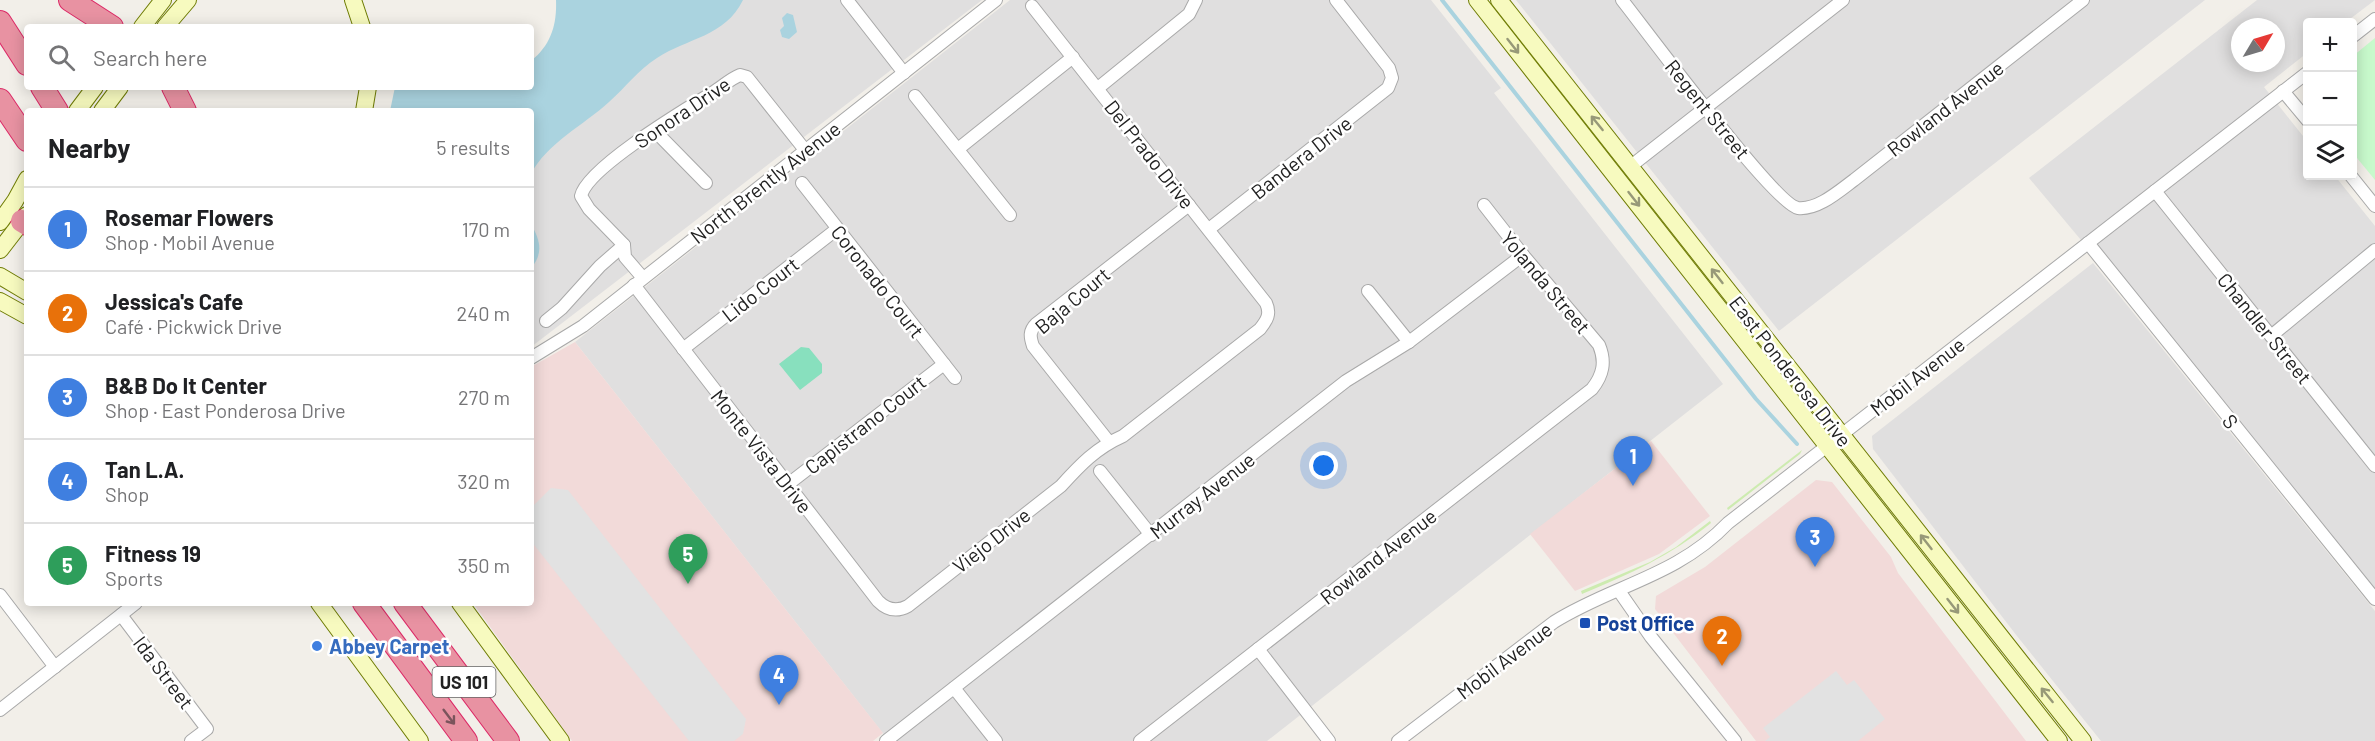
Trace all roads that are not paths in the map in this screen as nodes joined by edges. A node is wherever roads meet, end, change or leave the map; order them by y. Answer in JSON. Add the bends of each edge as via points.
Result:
{"nodes":[{"id":1,"x":70,"y":0,"type":"edge"},
{"id":2,"x":163,"y":0,"type":"edge"},
{"id":3,"x":188,"y":0,"type":"edge"},
{"id":4,"x":352,"y":0,"type":"edge"},
{"id":5,"x":847,"y":0,"type":"edge"},
{"id":6,"x":996,"y":0,"type":"edge"},
{"id":7,"x":1196,"y":0,"type":"edge"},
{"id":8,"x":1336,"y":0,"type":"edge"},
{"id":9,"x":1477,"y":0,"type":"edge"},
{"id":10,"x":1499,"y":0,"type":"edge"},
{"id":11,"x":1622,"y":0,"type":"edge"},
{"id":12,"x":1843,"y":0,"type":"edge"},
{"id":13,"x":2084,"y":0,"type":"edge"},
{"id":14,"x":1032,"y":6,"type":"dead end"},
{"id":15,"x":2375,"y":19,"type":"edge"},
{"id":16,"x":0,"y":22,"type":"edge"},
{"id":17,"x":107,"y":24,"type":"edge"},
{"id":18,"x":144,"y":24,"type":"edge"},
{"id":19,"x":168,"y":24,"type":"edge"},
{"id":20,"x":361,"y":24,"type":"edge"},
{"id":21,"x":2357,"y":33,"type":"edge"},
{"id":22,"x":1073,"y":57,"type":"junction"},
{"id":23,"x":24,"y":59,"type":"edge"},
{"id":24,"x":904,"y":73,"type":"junction"},
{"id":25,"x":2303,"y":75,"type":"edge"},
{"id":26,"x":1098,"y":88,"type":"junction"},
{"id":27,"x":44,"y":90,"type":"edge"},
{"id":28,"x":92,"y":90,"type":"edge"},
{"id":29,"x":118,"y":90,"type":"edge"},
{"id":30,"x":174,"y":90,"type":"edge"},
{"id":31,"x":368,"y":90,"type":"edge"},
{"id":32,"x":2283,"y":91,"type":"junction"},
{"id":33,"x":915,"y":96,"type":"dead end"},
{"id":34,"x":0,"y":100,"type":"edge"},
{"id":35,"x":55,"y":108,"type":"edge"},
{"id":36,"x":79,"y":108,"type":"edge"},
{"id":37,"x":104,"y":108,"type":"edge"},
{"id":38,"x":184,"y":108,"type":"edge"},
{"id":39,"x":364,"y":108,"type":"edge"},
{"id":40,"x":1705,"y":108,"type":"junction"},
{"id":41,"x":2303,"y":116,"type":"edge"},
{"id":42,"x":655,"y":131,"type":"junction"},
{"id":43,"x":24,"y":136,"type":"edge"},
{"id":44,"x":958,"y":149,"type":"junction"},
{"id":45,"x":805,"y":150,"type":"junction"},
{"id":46,"x":1631,"y":166,"type":"junction"},
{"id":47,"x":2354,"y":180,"type":"edge"},
{"id":48,"x":24,"y":183,"type":"edge"},
{"id":49,"x":706,"y":183,"type":"dead end"},
{"id":50,"x":802,"y":183,"type":"dead end"},
{"id":51,"x":2155,"y":191,"type":"junction"},
{"id":52,"x":580,"y":196,"type":"joint"},
{"id":53,"x":0,"y":203,"type":"edge"},
{"id":54,"x":1190,"y":205,"type":"junction"},
{"id":55,"x":1484,"y":205,"type":"dead end"},
{"id":56,"x":2375,"y":206,"type":"edge"},
{"id":57,"x":1802,"y":208,"type":"joint"},
{"id":58,"x":1010,"y":215,"type":"dead end"},
{"id":59,"x":0,"y":222,"type":"edge"},
{"id":60,"x":24,"y":222,"type":"edge"},
{"id":61,"x":837,"y":229,"type":"junction"},
{"id":62,"x":1209,"y":229,"type":"junction"},
{"id":63,"x":2088,"y":243,"type":"junction"},
{"id":64,"x":624,"y":245,"type":"junction"},
{"id":65,"x":0,"y":250,"type":"edge"},
{"id":66,"x":2375,"y":250,"type":"edge"},
{"id":67,"x":1523,"y":255,"type":"junction"},
{"id":68,"x":0,"y":276,"type":"edge"},
{"id":69,"x":638,"y":281,"type":"junction"},
{"id":70,"x":24,"y":290,"type":"edge"},
{"id":71,"x":1368,"y":291,"type":"dead end"},
{"id":72,"x":0,"y":301,"type":"edge"},
{"id":73,"x":24,"y":314,"type":"edge"},
{"id":74,"x":546,"y":321,"type":"dead end"},
{"id":75,"x":2271,"y":336,"type":"junction"},
{"id":76,"x":1409,"y":342,"type":"junction"},
{"id":77,"x":683,"y":349,"type":"junction"},
{"id":78,"x":534,"y":356,"type":"edge"},
{"id":79,"x":1603,"y":362,"type":"joint"},
{"id":80,"x":944,"y":364,"type":"junction"},
{"id":81,"x":956,"y":378,"type":"dead end"},
{"id":82,"x":1842,"y":435,"type":"junction"},
{"id":83,"x":1109,"y":442,"type":"junction"},
{"id":84,"x":1828,"y":446,"type":"junction"},
{"id":85,"x":2375,"y":466,"type":"edge"},
{"id":86,"x":1100,"y":471,"type":"dead end"},
{"id":87,"x":787,"y":485,"type":"junction"},
{"id":88,"x":1150,"y":535,"type":"junction"},
{"id":89,"x":1619,"y":591,"type":"junction"},
{"id":90,"x":0,"y":595,"type":"edge"},
{"id":91,"x":2375,"y":599,"type":"edge"},
{"id":92,"x":132,"y":606,"type":"edge"},
{"id":93,"x":321,"y":606,"type":"edge"},
{"id":94,"x":366,"y":606,"type":"edge"},
{"id":95,"x":410,"y":606,"type":"edge"},
{"id":96,"x":462,"y":606,"type":"edge"},
{"id":97,"x":895,"y":609,"type":"joint"},
{"id":98,"x":121,"y":615,"type":"junction"},
{"id":99,"x":1258,"y":649,"type":"junction"},
{"id":100,"x":55,"y":667,"type":"junction"},
{"id":101,"x":954,"y":688,"type":"junction"},
{"id":102,"x":0,"y":710,"type":"edge"},
{"id":103,"x":191,"y":741,"type":"edge"},
{"id":104,"x":420,"y":741,"type":"edge"},
{"id":105,"x":466,"y":741,"type":"edge"},
{"id":106,"x":508,"y":741,"type":"edge"},
{"id":107,"x":561,"y":741,"type":"edge"},
{"id":108,"x":886,"y":741,"type":"edge"},
{"id":109,"x":996,"y":741,"type":"edge"},
{"id":110,"x":1140,"y":741,"type":"edge"},
{"id":111,"x":1329,"y":741,"type":"edge"},
{"id":112,"x":1398,"y":741,"type":"edge"},
{"id":113,"x":1735,"y":741,"type":"edge"},
{"id":114,"x":2059,"y":741,"type":"edge"},
{"id":115,"x":2083,"y":741,"type":"edge"}],
"edges":[{"from":1,"to":17,"type":"highway"},
{"from":2,"to":18,"type":"main road"},
{"from":3,"to":19,"type":"main road"},
{"from":4,"to":20,"type":"main road"},
{"from":5,"to":24,"type":"street"},
{"from":6,"to":24,"type":"street","name":"North Brently Avenue"},
{"from":7,"to":26,"type":"street","via":[[1189,14]]},
{"from":8,"to":62,"type":"street","name":"Bandera Drive","via":[[1389,68],[1390,82],[1384,92]]},
{"from":9,"to":84,"type":"main road","name":"East Ponderosa Drive","one_way":true},
{"from":46,"to":10,"type":"main road","name":"East Ponderosa Drive","one_way":true},
{"from":11,"to":40,"type":"street","name":"Regent Street"},
{"from":12,"to":40,"type":"street"},
{"from":13,"to":57,"type":"street","name":"Rowland Avenue","via":[[1854,180],[1820,202]]},
{"from":14,"to":22,"type":"street","name":"Del Prado Drive"},
{"from":15,"to":21,"type":"street"},
{"from":16,"to":23,"type":"highway"},
{"from":22,"to":26,"type":"street","name":"Del Prado Drive"},
{"from":22,"to":44,"type":"street"},
{"from":24,"to":45,"type":"street","name":"North Brently Avenue"},
{"from":25,"to":32,"type":"street","name":"Mobil Avenue"},
{"from":26,"to":54,"type":"street","name":"Del Prado Drive"},
{"from":27,"to":35,"type":"highway"},
{"from":28,"to":36,"type":"main road"},
{"from":29,"to":37,"type":"main road"},
{"from":30,"to":38,"type":"highway"},
{"from":31,"to":39,"type":"main road"},
{"from":32,"to":41,"type":"street"},
{"from":32,"to":51,"type":"street","name":"Mobil Avenue"},
{"from":33,"to":44,"type":"street"},
{"from":34,"to":43,"type":"highway"},
{"from":40,"to":46,"type":"street"},
{"from":40,"to":57,"type":"street","name":"Regent Street","via":[[1784,200]]},
{"from":42,"to":45,"type":"street","name":"Sonora Drive","via":[[740,75],[747,77]]},
{"from":42,"to":49,"type":"street"},
{"from":42,"to":52,"type":"street","name":"Sonora Drive","via":[[596,175]]},
{"from":44,"to":58,"type":"street"},
{"from":45,"to":69,"type":"street","name":"North Brently Avenue"},
{"from":82,"to":46,"type":"main road","name":"East Ponderosa Drive","one_way":true},
{"from":47,"to":56,"type":"street"},
{"from":48,"to":53,"type":"main road"},
{"from":48,"to":59,"type":"main road"},
{"from":50,"to":61,"type":"street","name":"Coronado Court"},
{"from":51,"to":63,"type":"street","name":"Mobil Avenue"},
{"from":51,"to":75,"type":"street","name":"Chandler Street"},
{"from":52,"to":64,"type":"street","name":"Monte Vista Drive"},
{"from":54,"to":62,"type":"street","name":"Del Prado Drive"},
{"from":54,"to":83,"type":"street","name":"Baja Court","via":[[1031,331],[1033,346]]},
{"from":55,"to":67,"type":"street","name":"Yolanda Street"},
{"from":60,"to":65,"type":"main road"},
{"from":61,"to":77,"type":"street","name":"Lido Court"},
{"from":61,"to":80,"type":"street","name":"Coronado Court"},
{"from":62,"to":83,"type":"street","name":"Del Prado Drive","via":[[1266,303],[1268,317],[1260,329]]},
{"from":63,"to":82,"type":"street","name":"Mobil Avenue"},
{"from":63,"to":91,"type":"street","name":"S"},
{"from":64,"to":69,"type":"street","name":"Monte Vista Drive","via":[[625,257]]},
{"from":64,"to":74,"type":"street"},
{"from":66,"to":75,"type":"street"},
{"from":67,"to":76,"type":"street","name":"Murray Avenue"},
{"from":67,"to":79,"type":"street","name":"Yolanda Street","via":[[1599,345]]},
{"from":68,"to":70,"type":"main road"},
{"from":69,"to":77,"type":"street","name":"Monte Vista Drive"},
{"from":69,"to":78,"type":"street","name":"North Brently Avenue","via":[[576,331]]},
{"from":71,"to":76,"type":"street"},
{"from":72,"to":73,"type":"main road"},
{"from":75,"to":85,"type":"street","name":"Chandler Street"},
{"from":76,"to":88,"type":"street","name":"Murray Avenue","via":[[1346,381]]},
{"from":77,"to":87,"type":"street","name":"Monte Vista Drive"},
{"from":79,"to":99,"type":"street","name":"Rowland Avenue","via":[[1593,389]]},
{"from":80,"to":81,"type":"street","name":"Coronado Court"},
{"from":80,"to":87,"type":"street","name":"Capistrano Court"},
{"from":82,"to":84,"type":"street","name":"Mobil Avenue"},
{"from":115,"to":82,"type":"main road","name":"East Ponderosa Drive","one_way":true},
{"from":83,"to":97,"type":"street","name":"Viejo Drive","via":[[1061,486],[908,606]]},
{"from":84,"to":89,"type":"street","name":"Mobil Avenue","via":[[1698,550]]},
{"from":84,"to":114,"type":"main road","name":"East Ponderosa Drive","one_way":true},
{"from":86,"to":88,"type":"street"},
{"from":87,"to":97,"type":"street","name":"Monte Vista Drive","via":[[878,601]]},
{"from":88,"to":101,"type":"street","name":"Murray Avenue"},
{"from":89,"to":112,"type":"street","name":"Mobil Avenue","via":[[1554,622]]},
{"from":89,"to":113,"type":"street"},
{"from":90,"to":100,"type":"street"},
{"from":92,"to":98,"type":"street"},
{"from":93,"to":104,"type":"main road"},
{"from":94,"to":105,"type":"highway","number":"US 101","one_way":true},
{"from":95,"to":106,"type":"highway","number":"US 101"},
{"from":96,"to":107,"type":"main road"},
{"from":98,"to":100,"type":"street"},
{"from":98,"to":103,"type":"street","name":"Ida Street","via":[[207,729]]},
{"from":99,"to":110,"type":"street","name":"Rowland Avenue"},
{"from":99,"to":111,"type":"street"},
{"from":100,"to":102,"type":"street"},
{"from":101,"to":108,"type":"street","name":"Murray Avenue"},
{"from":101,"to":109,"type":"street"}]}
